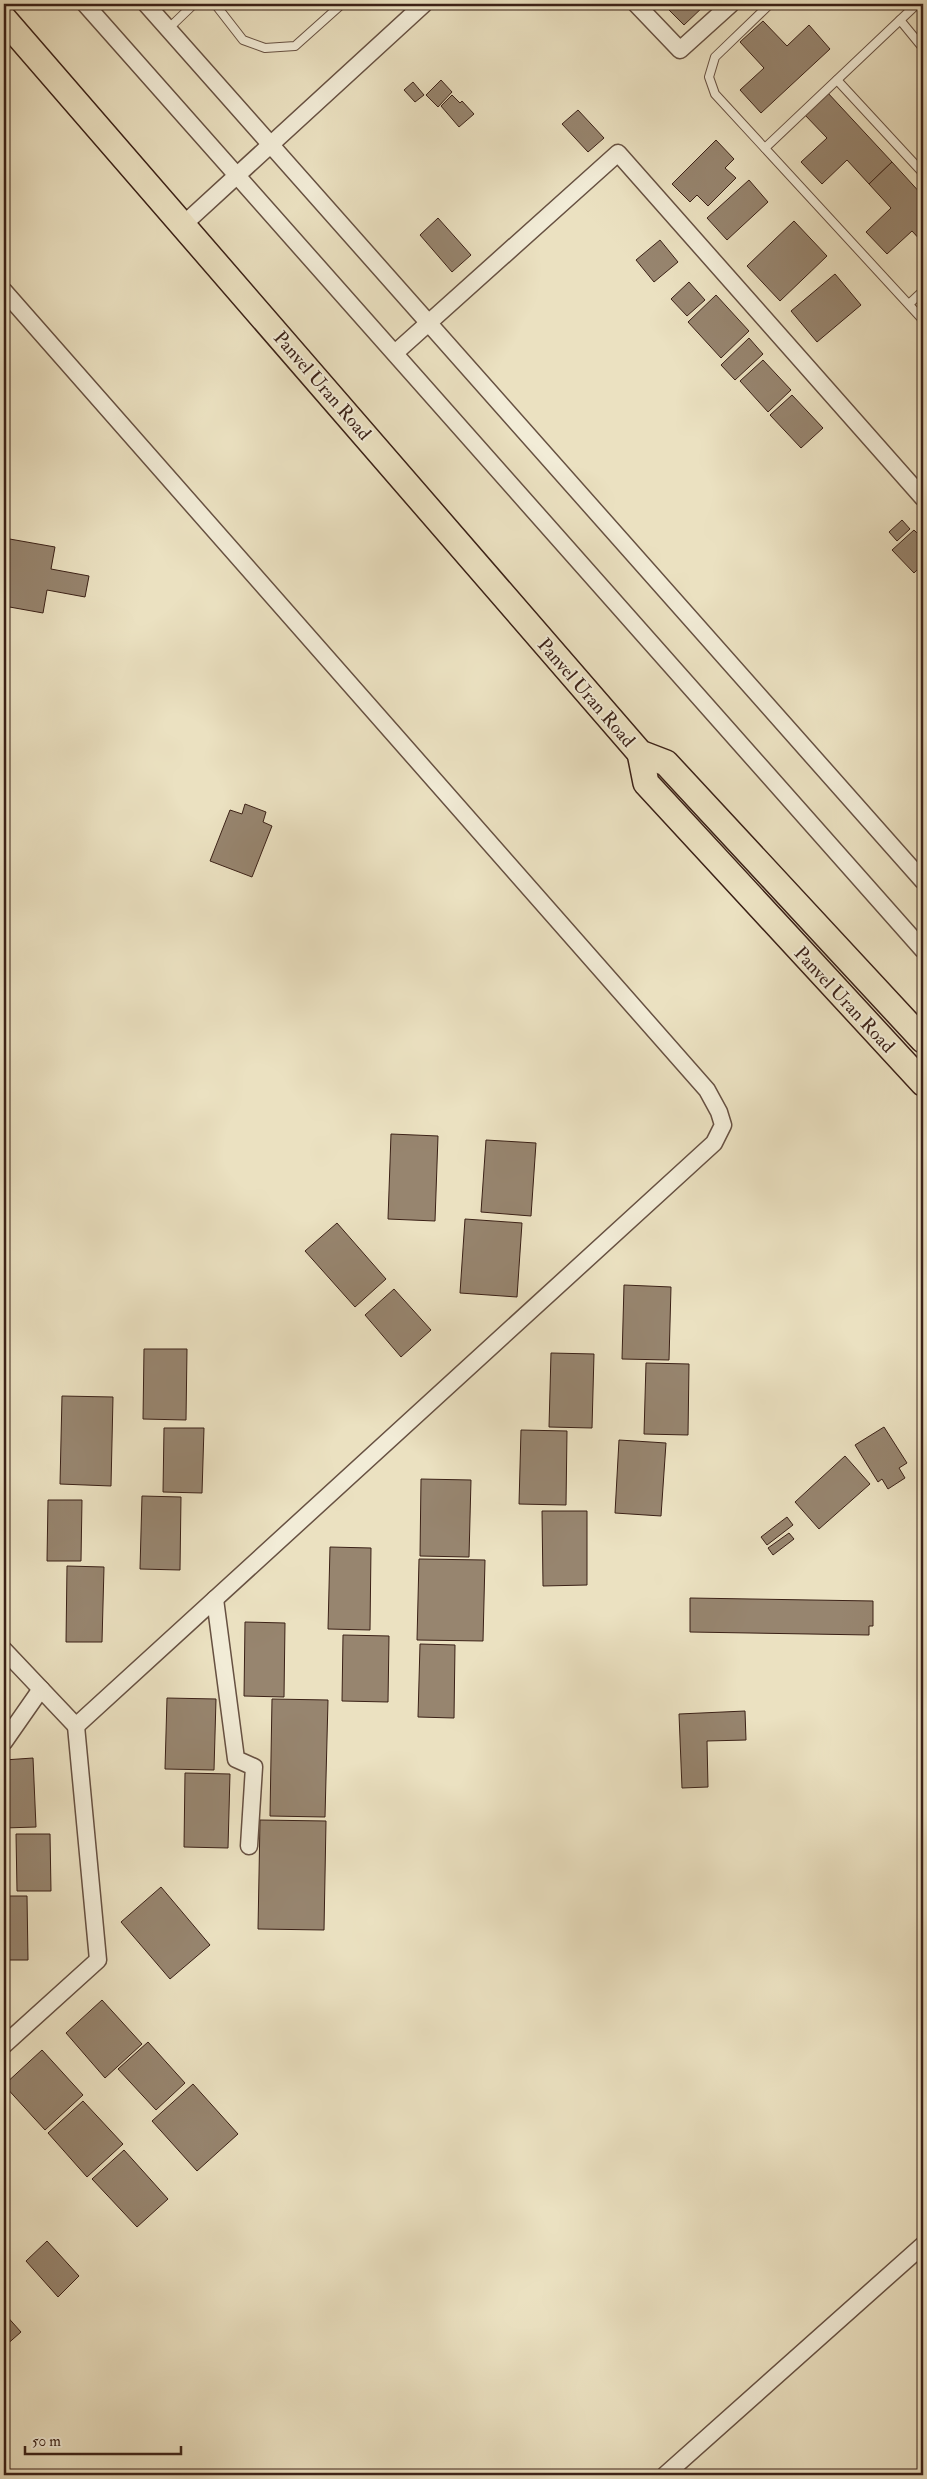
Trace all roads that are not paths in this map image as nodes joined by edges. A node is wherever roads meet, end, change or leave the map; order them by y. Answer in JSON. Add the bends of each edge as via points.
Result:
{"nodes":[{"id":1,"x":85,"y":4,"type":"edge"},
{"id":2,"x":146,"y":4,"type":"edge"},
{"id":3,"x":194,"y":4,"type":"edge"},
{"id":4,"x":215,"y":4,"type":"edge"},
{"id":5,"x":342,"y":4,"type":"edge"},
{"id":6,"x":424,"y":4,"type":"edge"},
{"id":7,"x":636,"y":4,"type":"edge"},
{"id":8,"x":731,"y":4,"type":"edge"},
{"id":9,"x":770,"y":4,"type":"edge"},
{"id":10,"x":917,"y":4,"type":"edge"},
{"id":11,"x":4,"y":19,"type":"edge"},
{"id":12,"x":900,"y":20,"type":"junction"},
{"id":13,"x":168,"y":29,"type":"junction"},
{"id":14,"x":923,"y":48,"type":"edge"},
{"id":15,"x":837,"y":80,"type":"junction"},
{"id":16,"x":270,"y":144,"type":"junction"},
{"id":17,"x":766,"y":148,"type":"junction"},
{"id":18,"x":923,"y":173,"type":"edge"},
{"id":19,"x":237,"y":175,"type":"junction"},
{"id":20,"x":184,"y":224,"type":"junction"},
{"id":21,"x":4,"y":291,"type":"edge"},
{"id":22,"x":923,"y":291,"type":"edge"},
{"id":23,"x":908,"y":304,"type":"junction"},
{"id":24,"x":923,"y":320,"type":"edge"},
{"id":25,"x":428,"y":322,"type":"junction"},
{"id":26,"x":395,"y":353,"type":"junction"},
{"id":27,"x":923,"y":498,"type":"edge"},
{"id":28,"x":640,"y":753,"type":"junction"},
{"id":29,"x":923,"y":881,"type":"edge"},
{"id":30,"x":923,"y":950,"type":"edge"},
{"id":31,"x":923,"y":1040,"type":"edge"},
{"id":32,"x":923,"y":1083,"type":"edge"},
{"id":33,"x":215,"y":1599,"type":"junction"},
{"id":34,"x":4,"y":1650,"type":"edge"},
{"id":35,"x":41,"y":1690,"type":"junction"},
{"id":36,"x":76,"y":1726,"type":"junction"},
{"id":37,"x":4,"y":1742,"type":"edge"},
{"id":38,"x":249,"y":1846,"type":"dead end"},
{"id":39,"x":5,"y":2042,"type":"edge"},
{"id":40,"x":923,"y":2245,"type":"edge"},
{"id":41,"x":665,"y":2475,"type":"edge"}],
"edges":[{"from":1,"to":19,"type":"street"},
{"from":2,"to":13,"type":"street"},
{"from":3,"to":13,"type":"lane"},
{"from":4,"to":5,"type":"lane","via":[[243,40],[265,48],[295,46]]},
{"from":6,"to":16,"type":"street"},
{"from":7,"to":8,"type":"street","via":[[680,50]]},
{"from":9,"to":17,"type":"lane","via":[[715,58],[709,77],[715,94]]},
{"from":10,"to":12,"type":"lane"},
{"from":11,"to":20,"type":"main road","name":"Panvel Uran Road"},
{"from":12,"to":14,"type":"lane"},
{"from":12,"to":15,"type":"lane"},
{"from":13,"to":16,"type":"street"},
{"from":15,"to":17,"type":"lane"},
{"from":15,"to":18,"type":"lane"},
{"from":16,"to":19,"type":"street"},
{"from":16,"to":25,"type":"street"},
{"from":17,"to":23,"type":"lane"},
{"from":19,"to":20,"type":"street"},
{"from":19,"to":26,"type":"street"},
{"from":20,"to":28,"type":"main road","name":"Panvel Uran Road"},
{"from":21,"to":33,"type":"street","via":[[707,1090],[723,1125],[714,1142]]},
{"from":22,"to":23,"type":"lane"},
{"from":23,"to":24,"type":"lane"},
{"from":25,"to":26,"type":"street"},
{"from":25,"to":27,"type":"street","via":[[618,153]]},
{"from":25,"to":29,"type":"street"},
{"from":26,"to":30,"type":"street"},
{"from":28,"to":31,"type":"main road","name":"Panvel Uran Road","via":[[666,763]]},
{"from":28,"to":32,"type":"main road","name":"Panvel Uran Road","via":[[646,783]]},
{"from":33,"to":36,"type":"street"},
{"from":33,"to":38,"type":"street","via":[[236,1759],[254,1767]]},
{"from":34,"to":35,"type":"street"},
{"from":35,"to":36,"type":"street"},
{"from":35,"to":37,"type":"street"},
{"from":36,"to":39,"type":"street","via":[[98,1960]]},
{"from":40,"to":41,"type":"street"}]}
